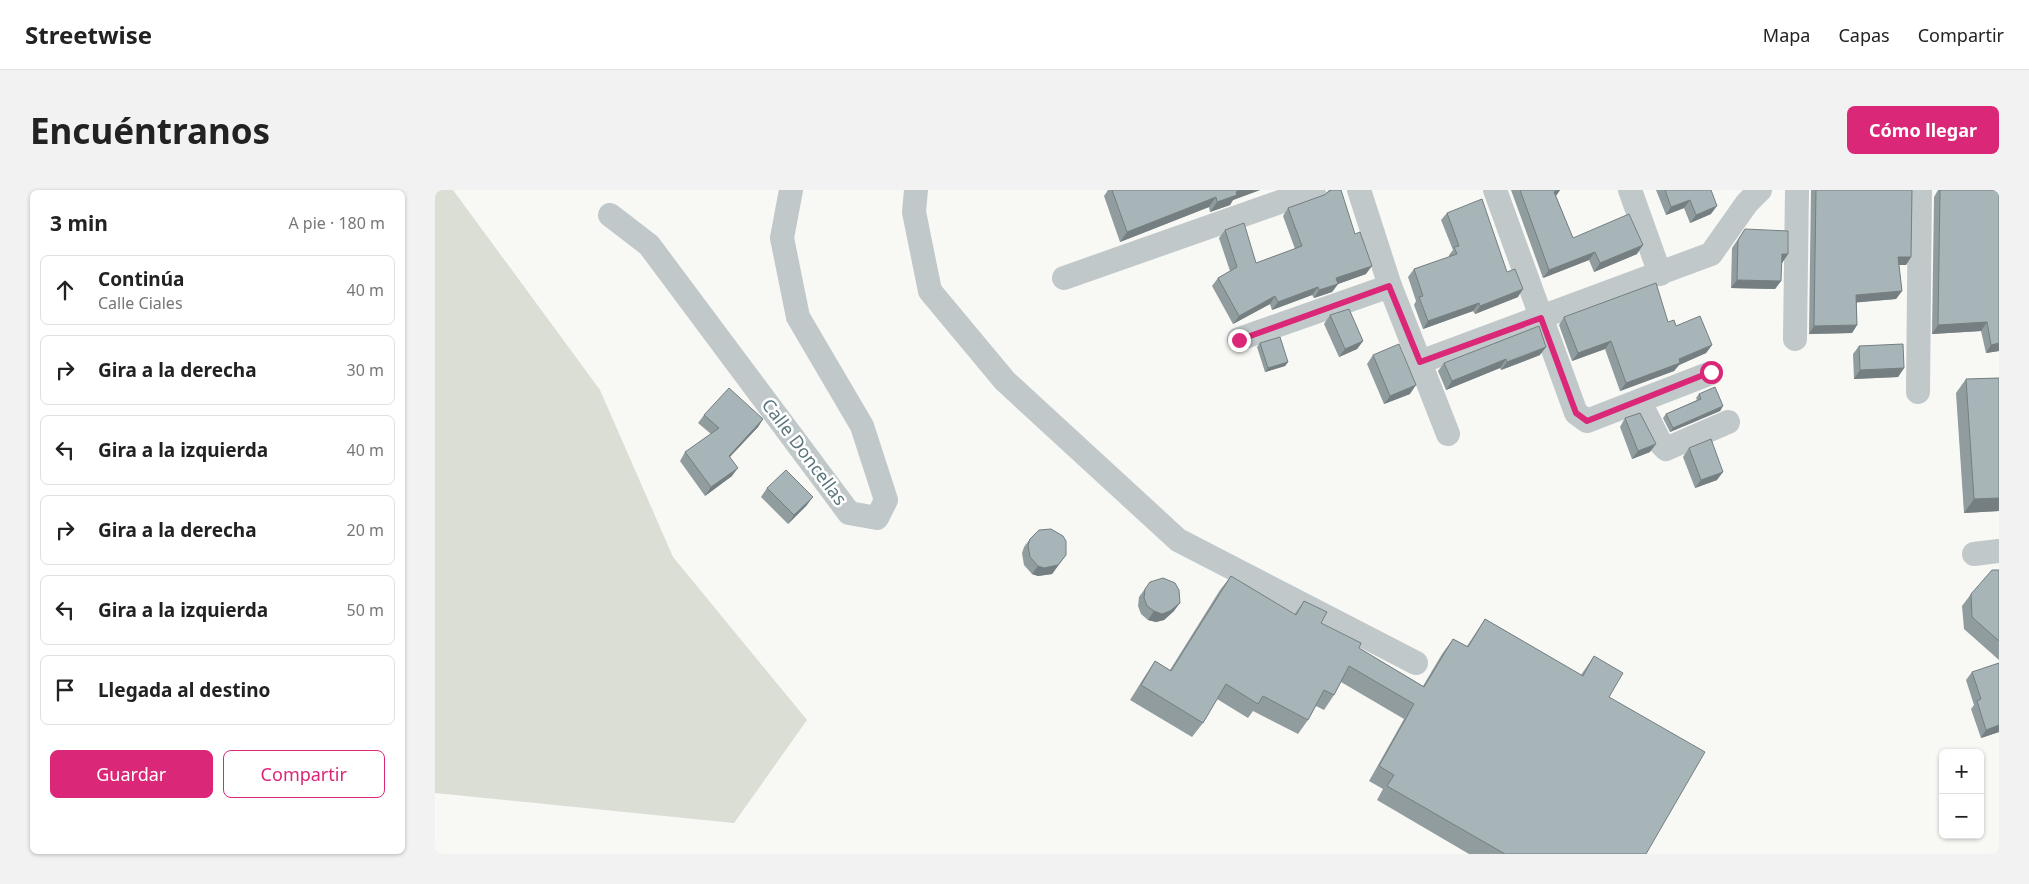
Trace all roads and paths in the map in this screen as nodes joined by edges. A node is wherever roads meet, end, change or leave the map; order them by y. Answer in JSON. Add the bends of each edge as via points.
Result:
{"nodes":[{"id":1,"x":791,"y":190,"type":"edge"},
{"id":2,"x":916,"y":190,"type":"edge"},
{"id":3,"x":1314,"y":190,"type":"edge"},
{"id":4,"x":1359,"y":190,"type":"edge"},
{"id":5,"x":1495,"y":190,"type":"edge"},
{"id":6,"x":1629,"y":190,"type":"edge"},
{"id":7,"x":1760,"y":190,"type":"edge"},
{"id":8,"x":1797,"y":190,"type":"edge"},
{"id":9,"x":1920,"y":190,"type":"edge"},
{"id":10,"x":610,"y":215,"type":"dead end"},
{"id":11,"x":1660,"y":274,"type":"junction"},
{"id":12,"x":1065,"y":278,"type":"dead end"},
{"id":13,"x":1389,"y":286,"type":"junction"},
{"id":14,"x":1541,"y":318,"type":"junction"},
{"id":15,"x":1795,"y":339,"type":"dead end"},
{"id":16,"x":1239,"y":340,"type":"dead end"},
{"id":17,"x":1420,"y":362,"type":"junction"},
{"id":18,"x":1711,"y":372,"type":"dead end"},
{"id":19,"x":1918,"y":392,"type":"dead end"},
{"id":20,"x":1640,"y":402,"type":"junction"},
{"id":21,"x":1729,"y":422,"type":"dead end"},
{"id":22,"x":1448,"y":434,"type":"dead end"},
{"id":23,"x":1999,"y":551,"type":"edge"},
{"id":24,"x":1974,"y":554,"type":"dead end"},
{"id":25,"x":1416,"y":663,"type":"dead end"}],
"edges":[{"from":1,"to":10,"type":"street","name":"Calle Doncellas","via":[[782,238],[798,317],[862,426],[886,500],[877,518],[849,513],[649,245]]},
{"from":2,"to":25,"type":"street","via":[[914,212],[930,291],[1005,381],[1178,540]]},
{"from":3,"to":12,"type":"street"},
{"from":4,"to":13,"type":"street"},
{"from":5,"to":14,"type":"street"},
{"from":6,"to":11,"type":"street"},
{"from":7,"to":11,"type":"street","via":[[1711,254]]},
{"from":8,"to":15,"type":"street"},
{"from":9,"to":19,"type":"street"},
{"from":11,"to":14,"type":"street"},
{"from":13,"to":16,"type":"street"},
{"from":13,"to":17,"type":"street"},
{"from":14,"to":17,"type":"street"},
{"from":14,"to":20,"type":"street","via":[[1576,413],[1587,421]]},
{"from":17,"to":22,"type":"street"},
{"from":18,"to":20,"type":"street"},
{"from":20,"to":21,"type":"street","via":[[1666,449]]},
{"from":23,"to":24,"type":"street"}]}
